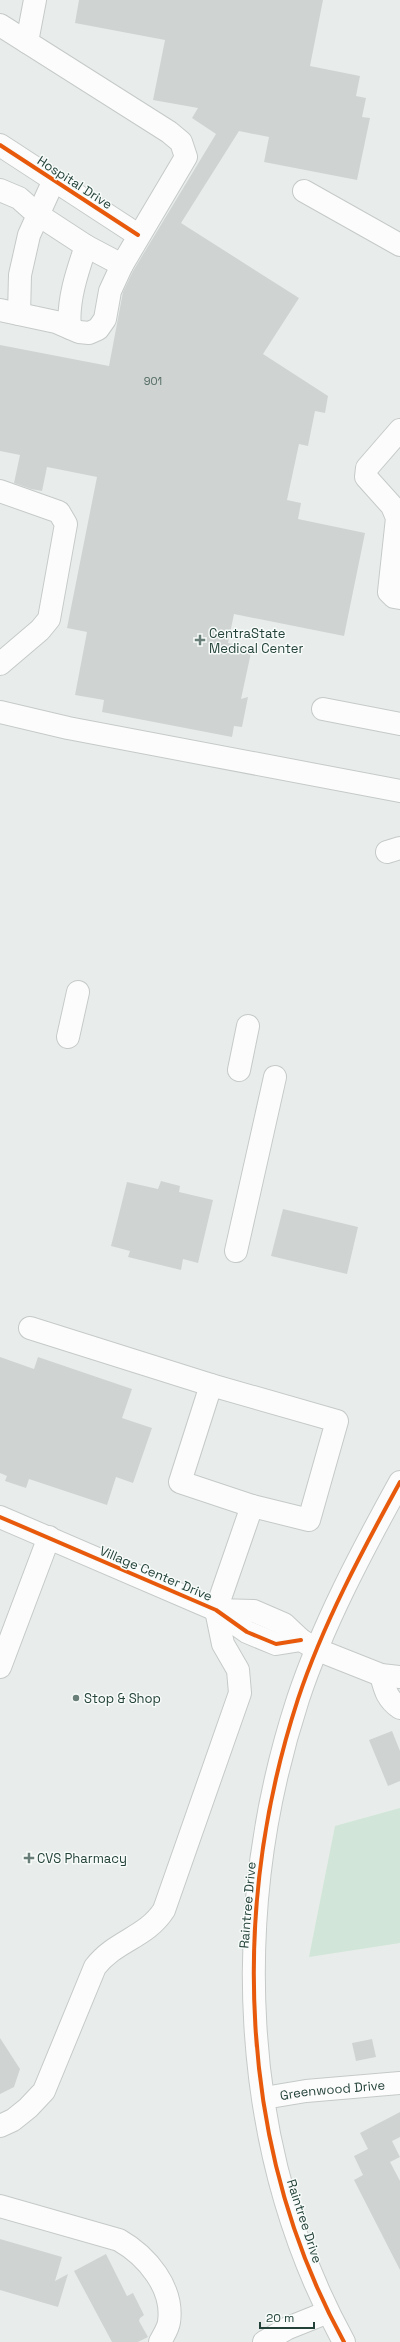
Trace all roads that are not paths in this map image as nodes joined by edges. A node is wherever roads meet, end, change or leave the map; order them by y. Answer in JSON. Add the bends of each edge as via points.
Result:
{"nodes":[{"id":1,"x":35,"y":0,"type":"edge"},
{"id":2,"x":0,"y":25,"type":"edge"},
{"id":3,"x":27,"y":42,"type":"junction"},
{"id":4,"x":0,"y":145,"type":"edge"},
{"id":5,"x":54,"y":180,"type":"junction"},
{"id":6,"x":0,"y":190,"type":"edge"},
{"id":7,"x":304,"y":191,"type":"dead end"},
{"id":8,"x":37,"y":214,"type":"junction"},
{"id":9,"x":138,"y":235,"type":"junction"},
{"id":10,"x":400,"y":245,"type":"edge"},
{"id":11,"x":86,"y":246,"type":"junction"},
{"id":12,"x":122,"y":265,"type":"junction"},
{"id":13,"x":9,"y":312,"type":"edge"},
{"id":14,"x":70,"y":328,"type":"junction"},
{"id":15,"x":397,"y":440,"type":"edge"},
{"id":16,"x":0,"y":491,"type":"edge"},
{"id":17,"x":400,"y":598,"type":"edge"},
{"id":18,"x":0,"y":664,"type":"edge"},
{"id":19,"x":323,"y":709,"type":"dead end"},
{"id":20,"x":0,"y":712,"type":"edge"},
{"id":21,"x":400,"y":724,"type":"edge"},
{"id":22,"x":397,"y":794,"type":"edge"},
{"id":23,"x":78,"y":992,"type":"dead end"},
{"id":24,"x":248,"y":1026,"type":"dead end"},
{"id":25,"x":68,"y":1036,"type":"dead end"},
{"id":26,"x":239,"y":1070,"type":"dead end"},
{"id":27,"x":274,"y":1077,"type":"dead end"},
{"id":28,"x":236,"y":1251,"type":"dead end"},
{"id":29,"x":30,"y":1328,"type":"dead end"},
{"id":30,"x":211,"y":1385,"type":"junction"},
{"id":31,"x":400,"y":1482,"type":"edge"},
{"id":32,"x":252,"y":1506,"type":"junction"},
{"id":33,"x":0,"y":1516,"type":"edge"},
{"id":34,"x":49,"y":1537,"type":"junction"},
{"id":35,"x":216,"y":1610,"type":"junction"},
{"id":36,"x":309,"y":1645,"type":"junction"},
{"id":37,"x":0,"y":1667,"type":"edge"},
{"id":38,"x":391,"y":1676,"type":"edge"},
{"id":39,"x":400,"y":1708,"type":"edge"},
{"id":40,"x":400,"y":2083,"type":"edge"},
{"id":41,"x":264,"y":2098,"type":"junction"},
{"id":42,"x":0,"y":2126,"type":"edge"},
{"id":43,"x":0,"y":2206,"type":"edge"},
{"id":44,"x":328,"y":2312,"type":"junction"},
{"id":45,"x":160,"y":2342,"type":"edge"},
{"id":46,"x":264,"y":2342,"type":"edge"},
{"id":47,"x":344,"y":2342,"type":"edge"}],
"edges":[{"from":1,"to":3,"type":"street"},
{"from":2,"to":3,"type":"street"},
{"from":3,"to":9,"type":"street","via":[[170,132],[181,142],[186,157]]},
{"from":4,"to":5,"type":"street","name":"Hospital Drive"},
{"from":5,"to":8,"type":"street"},
{"from":5,"to":9,"type":"street","name":"Hospital Drive"},
{"from":6,"to":8,"type":"street","via":[[19,198]]},
{"from":7,"to":10,"type":"street"},
{"from":8,"to":11,"type":"street"},
{"from":8,"to":13,"type":"street"},
{"from":9,"to":12,"type":"street"},
{"from":11,"to":12,"type":"street"},
{"from":11,"to":14,"type":"street","via":[[76,272],[76,284],[68,311]]},
{"from":12,"to":14,"type":"street","via":[[110,291],[105,320],[98,329],[89,333]]},
{"from":13,"to":14,"type":"street","via":[[56,322]]},
{"from":15,"to":17,"type":"street","via":[[368,468],[366,477],[395,512],[397,528],[389,592]]},
{"from":16,"to":18,"type":"street","via":[[59,512],[66,524],[49,619],[40,630]]},
{"from":19,"to":21,"type":"street"},
{"from":20,"to":22,"type":"street"},
{"from":23,"to":25,"type":"street"},
{"from":24,"to":26,"type":"street"},
{"from":27,"to":28,"type":"street"},
{"from":29,"to":30,"type":"street"},
{"from":30,"to":32,"type":"street","via":[[180,1482]]},
{"from":30,"to":32,"type":"street","via":[[337,1421],[309,1520]]},
{"from":31,"to":36,"type":"street","name":"Raintree Drive","via":[[346,1587]]},
{"from":32,"to":35,"type":"street"},
{"from":33,"to":34,"type":"street","name":"Village Center Drive"},
{"from":34,"to":35,"type":"street","name":"Village Center Drive"},
{"from":34,"to":37,"type":"street"},
{"from":35,"to":36,"type":"street","name":"Village Center Drive","via":[[254,1611],[284,1624]]},
{"from":35,"to":42,"type":"street","via":[[223,1644],[238,1670],[240,1693],[164,1910],[156,1922],[106,1953],[95,1967],[44,2091],[13,2120]]},
{"from":36,"to":38,"type":"street"},
{"from":36,"to":41,"type":"street","name":"Raintree Drive","via":[[299,1697],[283,1750],[264,1837],[258,1887],[253,1956],[256,2045]]},
{"from":38,"to":39,"type":"street","via":[[386,1694],[392,1703]]},
{"from":40,"to":41,"type":"street","name":"Greenwood Drive","via":[[306,2091]]},
{"from":41,"to":44,"type":"street","name":"Raintree Drive","via":[[270,2136],[286,2201]]},
{"from":43,"to":45,"type":"street","via":[[119,2240],[133,2248],[148,2263],[161,2282],[169,2303],[169,2324]]},
{"from":44,"to":46,"type":"street","via":[[288,2328]]},
{"from":44,"to":47,"type":"street","name":"Raintree Drive"}]}
